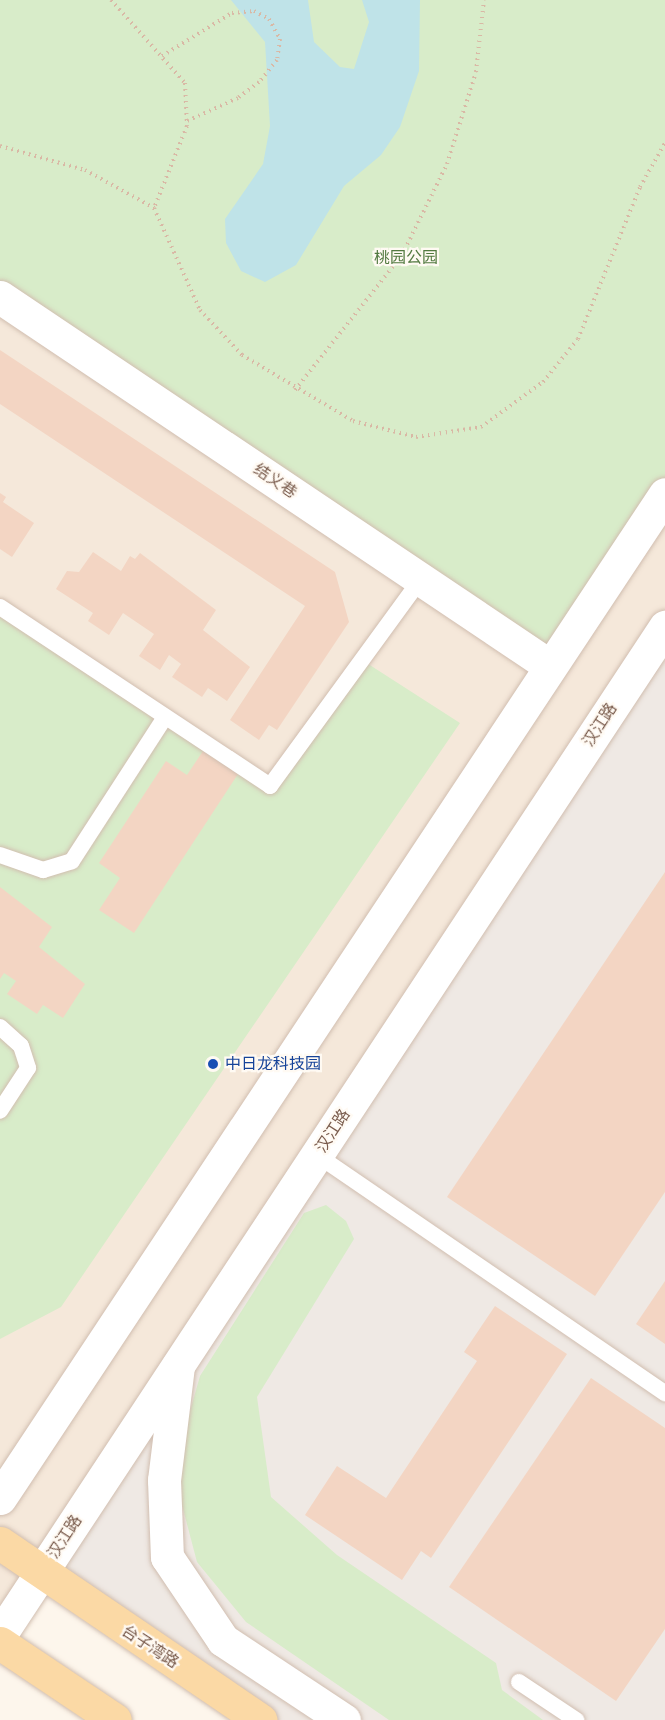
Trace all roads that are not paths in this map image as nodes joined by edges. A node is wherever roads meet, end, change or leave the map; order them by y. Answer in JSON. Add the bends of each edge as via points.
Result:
{"nodes":[{"id":1,"x":0,"y":297,"type":"edge"},
{"id":2,"x":665,"y":494,"type":"edge"},
{"id":3,"x":421,"y":579,"type":"junction"},
{"id":4,"x":0,"y":607,"type":"edge"},
{"id":5,"x":665,"y":627,"type":"edge"},
{"id":6,"x":550,"y":666,"type":"junction"},
{"id":7,"x":165,"y":717,"type":"junction"},
{"id":8,"x":0,"y":855,"type":"edge"},
{"id":9,"x":0,"y":1028,"type":"edge"},
{"id":10,"x":0,"y":1111,"type":"edge"},
{"id":11,"x":317,"y":1155,"type":"junction"},
{"id":12,"x":178,"y":1366,"type":"junction"},
{"id":13,"x":665,"y":1392,"type":"edge"},
{"id":14,"x":0,"y":1498,"type":"edge"},
{"id":15,"x":0,"y":1543,"type":"edge"},
{"id":16,"x":40,"y":1575,"type":"junction"},
{"id":17,"x":0,"y":1635,"type":"edge"},
{"id":18,"x":0,"y":1643,"type":"edge"},
{"id":19,"x":519,"y":1682,"type":"dead end"},
{"id":20,"x":115,"y":1720,"type":"edge"},
{"id":21,"x":260,"y":1720,"type":"edge"},
{"id":22,"x":344,"y":1720,"type":"edge"},
{"id":23,"x":576,"y":1720,"type":"edge"}],
"edges":[{"from":1,"to":3,"type":"main road","name":"结义巷"},
{"from":2,"to":6,"type":"main road"},
{"from":3,"to":6,"type":"main road","name":"结义巷"},
{"from":3,"to":7,"type":"lane","via":[[270,786]]},
{"from":4,"to":7,"type":"lane"},
{"from":5,"to":11,"type":"main road","name":"汉江路"},
{"from":6,"to":14,"type":"main road"},
{"from":7,"to":8,"type":"lane","via":[[72,861],[43,870]]},
{"from":9,"to":10,"type":"lane","via":[[21,1046],[28,1068]]},
{"from":11,"to":12,"type":"main road","name":"汉江路"},
{"from":11,"to":13,"type":"lane"},
{"from":12,"to":16,"type":"main road","name":"汉江路"},
{"from":12,"to":22,"type":"main road","via":[[164,1480],[167,1557],[223,1640]]},
{"from":15,"to":16,"type":"main road","name":"台子湾路"},
{"from":16,"to":17,"type":"main road","name":"汉江路"},
{"from":16,"to":21,"type":"main road","name":"台子湾路"},
{"from":18,"to":20,"type":"main road"},
{"from":19,"to":23,"type":"lane"}]}
